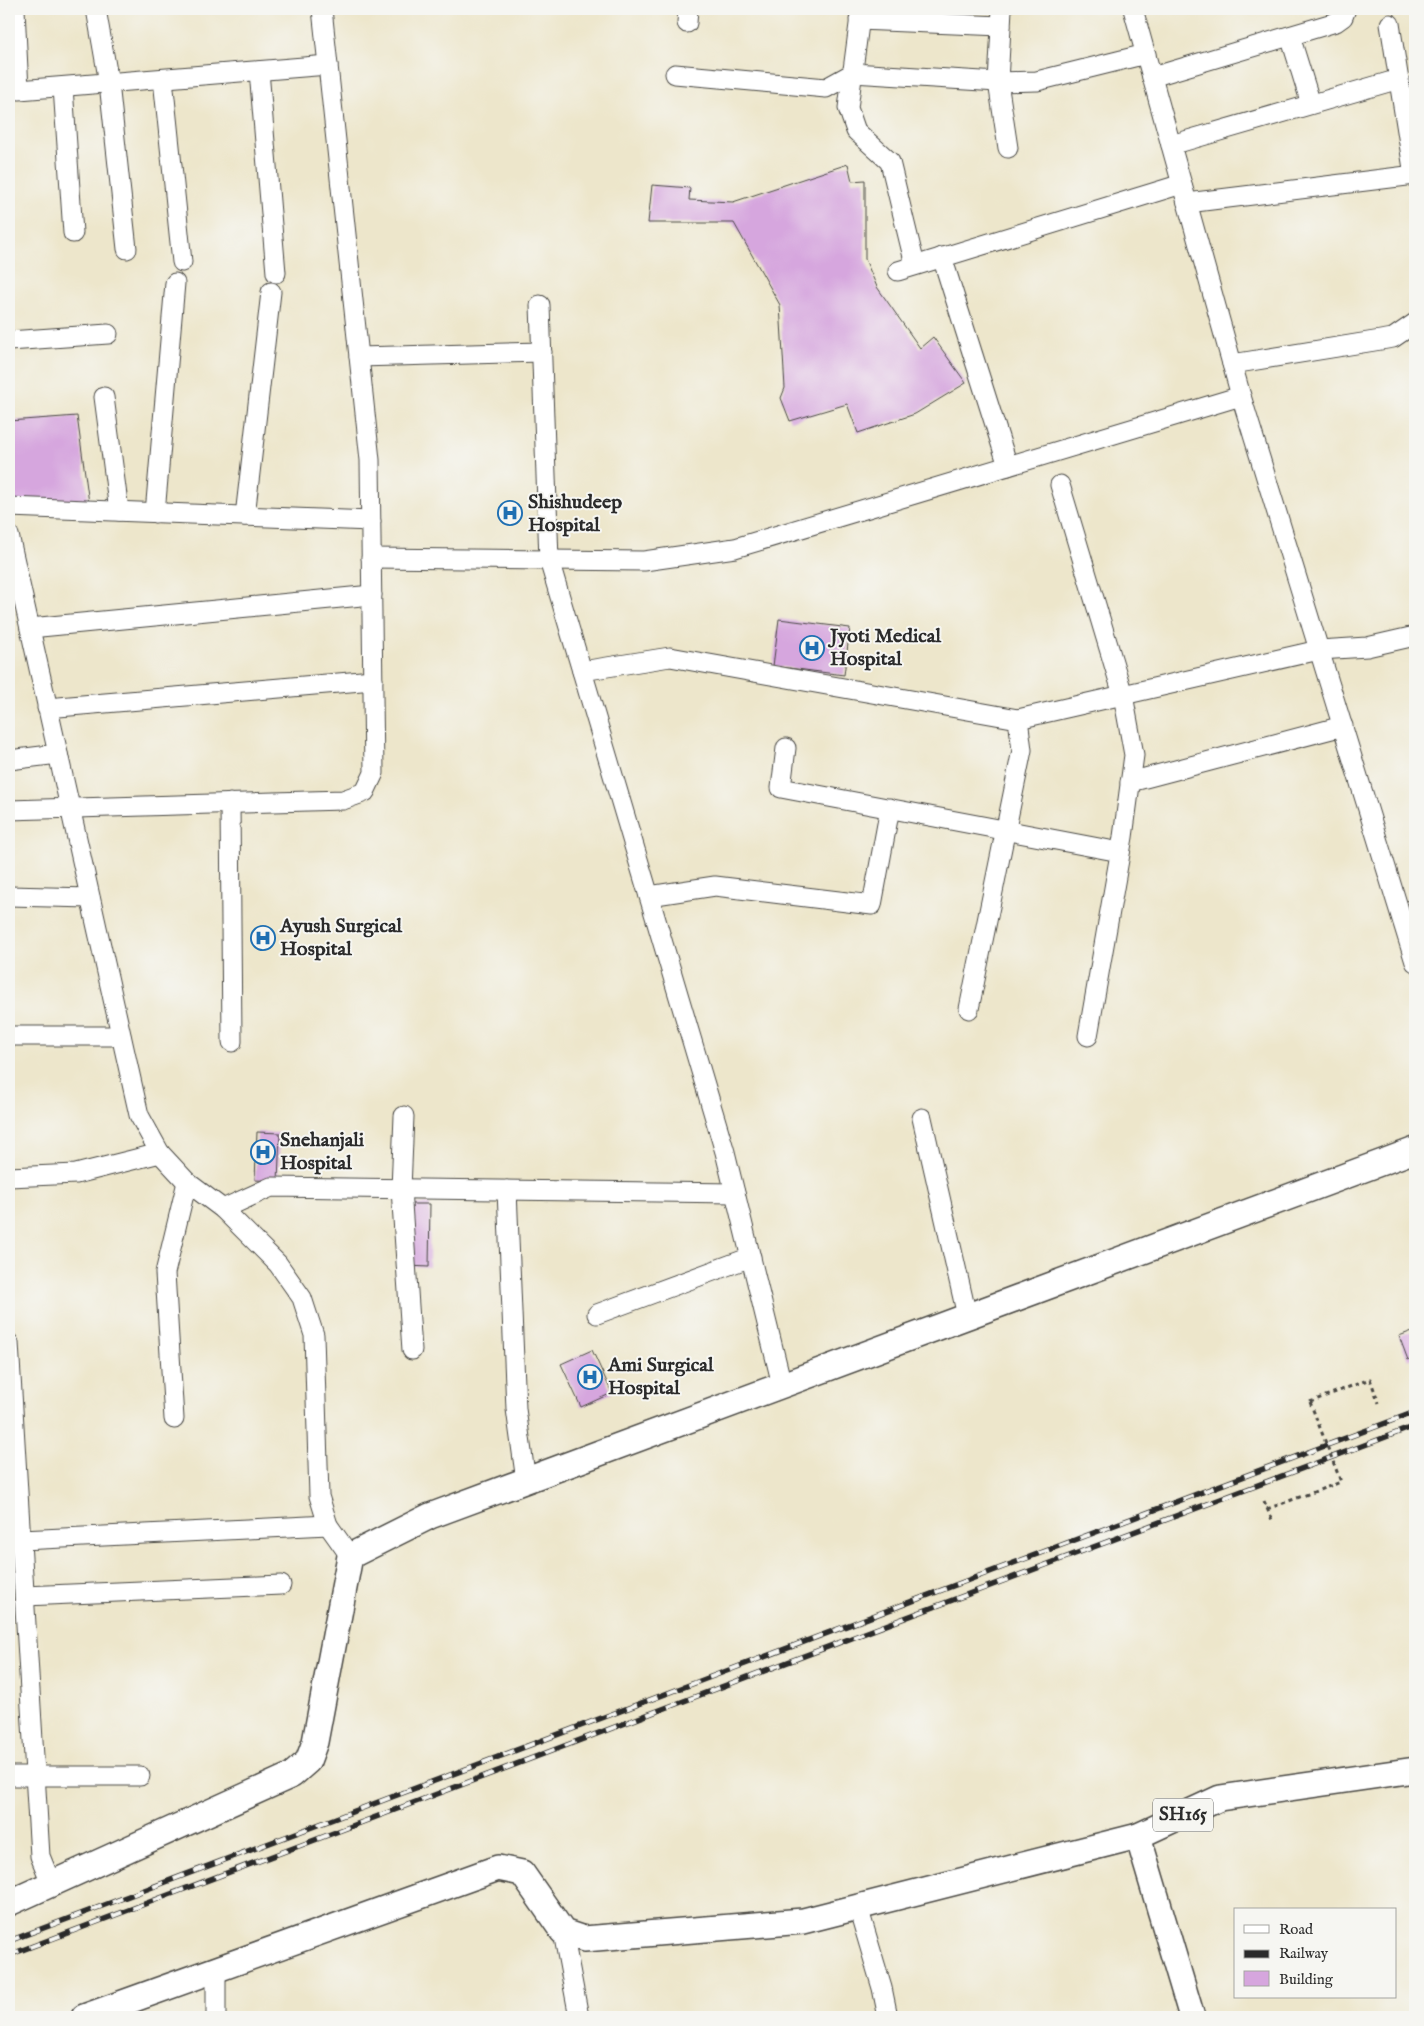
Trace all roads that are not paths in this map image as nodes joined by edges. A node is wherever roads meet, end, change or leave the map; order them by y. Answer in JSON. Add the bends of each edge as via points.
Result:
{"nodes":[{"id":1,"x":15,"y":9,"type":"edge"},
{"id":2,"x":96,"y":9,"type":"edge"},
{"id":3,"x":322,"y":9,"type":"edge"},
{"id":4,"x":1133,"y":9,"type":"edge"},
{"id":5,"x":1346,"y":9,"type":"edge"},
{"id":6,"x":860,"y":14,"type":"edge"},
{"id":7,"x":1001,"y":17,"type":"edge"},
{"id":8,"x":1390,"y":24,"type":"dead end"},
{"id":9,"x":1290,"y":36,"type":"junction"},
{"id":10,"x":1146,"y":54,"type":"junction"},
{"id":11,"x":328,"y":65,"type":"junction"},
{"id":12,"x":259,"y":71,"type":"junction"},
{"id":13,"x":853,"y":73,"type":"junction"},
{"id":14,"x":674,"y":74,"type":"dead end"},
{"id":15,"x":1152,"y":77,"type":"junction"},
{"id":16,"x":163,"y":79,"type":"junction"},
{"id":17,"x":1399,"y":79,"type":"junction"},
{"id":18,"x":998,"y":82,"type":"junction"},
{"id":19,"x":109,"y":83,"type":"junction"},
{"id":20,"x":63,"y":87,"type":"junction"},
{"id":21,"x":1311,"y":104,"type":"junction"},
{"id":22,"x":1409,"y":105,"type":"edge"},
{"id":23,"x":1171,"y":144,"type":"junction"},
{"id":24,"x":1008,"y":148,"type":"dead end"},
{"id":25,"x":1415,"y":175,"type":"edge"},
{"id":26,"x":1182,"y":184,"type":"junction"},
{"id":27,"x":1187,"y":203,"type":"junction"},
{"id":28,"x":73,"y":233,"type":"dead end"},
{"id":29,"x":127,"y":249,"type":"dead end"},
{"id":30,"x":942,"y":257,"type":"junction"},
{"id":31,"x":182,"y":262,"type":"dead end"},
{"id":32,"x":276,"y":274,"type":"dead end"},
{"id":33,"x":175,"y":283,"type":"dead end"},
{"id":34,"x":271,"y":292,"type":"dead end"},
{"id":35,"x":540,"y":305,"type":"dead end"},
{"id":36,"x":1415,"y":324,"type":"edge"},
{"id":37,"x":108,"y":334,"type":"dead end"},
{"id":38,"x":9,"y":341,"type":"edge"},
{"id":39,"x":542,"y":352,"type":"junction"},
{"id":40,"x":359,"y":357,"type":"junction"},
{"id":41,"x":1232,"y":364,"type":"junction"},
{"id":42,"x":1241,"y":396,"type":"junction"},
{"id":43,"x":104,"y":397,"type":"dead end"},
{"id":44,"x":1008,"y":466,"type":"junction"},
{"id":45,"x":1060,"y":485,"type":"dead end"},
{"id":46,"x":9,"y":507,"type":"edge"},
{"id":47,"x":119,"y":511,"type":"junction"},
{"id":48,"x":155,"y":513,"type":"junction"},
{"id":49,"x":244,"y":516,"type":"junction"},
{"id":50,"x":371,"y":520,"type":"junction"},
{"id":51,"x":9,"y":535,"type":"edge"},
{"id":52,"x":371,"y":558,"type":"junction"},
{"id":53,"x":549,"y":560,"type":"junction"},
{"id":54,"x":372,"y":595,"type":"junction"},
{"id":55,"x":16,"y":599,"type":"edge"},
{"id":56,"x":30,"y":628,"type":"junction"},
{"id":57,"x":1415,"y":636,"type":"edge"},
{"id":58,"x":1319,"y":650,"type":"junction"},
{"id":59,"x":582,"y":671,"type":"junction"},
{"id":60,"x":373,"y":680,"type":"junction"},
{"id":61,"x":1122,"y":695,"type":"junction"},
{"id":62,"x":47,"y":708,"type":"junction"},
{"id":63,"x":1018,"y":719,"type":"junction"},
{"id":64,"x":1343,"y":726,"type":"junction"},
{"id":65,"x":786,"y":748,"type":"dead end"},
{"id":66,"x":58,"y":754,"type":"junction"},
{"id":67,"x":9,"y":760,"type":"edge"},
{"id":68,"x":1130,"y":782,"type":"junction"},
{"id":69,"x":230,"y":803,"type":"junction"},
{"id":70,"x":70,"y":807,"type":"junction"},
{"id":71,"x":890,"y":808,"type":"junction"},
{"id":72,"x":9,"y":810,"type":"edge"},
{"id":73,"x":1006,"y":830,"type":"junction"},
{"id":74,"x":1120,"y":852,"type":"junction"},
{"id":75,"x":9,"y":896,"type":"edge"},
{"id":76,"x":649,"y":896,"type":"junction"},
{"id":77,"x":90,"y":898,"type":"junction"},
{"id":78,"x":1415,"y":962,"type":"edge"},
{"id":79,"x":968,"y":1009,"type":"dead end"},
{"id":80,"x":9,"y":1036,"type":"edge"},
{"id":81,"x":121,"y":1036,"type":"junction"},
{"id":82,"x":1088,"y":1036,"type":"dead end"},
{"id":83,"x":232,"y":1042,"type":"dead end"},
{"id":84,"x":404,"y":1116,"type":"dead end"},
{"id":85,"x":922,"y":1118,"type":"dead end"},
{"id":86,"x":1415,"y":1150,"type":"edge"},
{"id":87,"x":160,"y":1153,"type":"junction"},
{"id":88,"x":9,"y":1177,"type":"edge"},
{"id":89,"x":187,"y":1182,"type":"junction"},
{"id":90,"x":401,"y":1189,"type":"junction"},
{"id":91,"x":507,"y":1190,"type":"junction"},
{"id":92,"x":735,"y":1193,"type":"junction"},
{"id":93,"x":223,"y":1209,"type":"junction"},
{"id":94,"x":751,"y":1257,"type":"junction"},
{"id":95,"x":597,"y":1314,"type":"dead end"},
{"id":96,"x":968,"y":1316,"type":"junction"},
{"id":97,"x":9,"y":1343,"type":"edge"},
{"id":98,"x":412,"y":1350,"type":"dead end"},
{"id":99,"x":782,"y":1385,"type":"junction"},
{"id":100,"x":174,"y":1419,"type":"dead end"},
{"id":101,"x":12,"y":1444,"type":"edge"},
{"id":102,"x":526,"y":1480,"type":"junction"},
{"id":103,"x":328,"y":1525,"type":"junction"},
{"id":104,"x":22,"y":1540,"type":"junction"},
{"id":105,"x":350,"y":1556,"type":"junction"},
{"id":106,"x":281,"y":1584,"type":"dead end"},
{"id":107,"x":25,"y":1596,"type":"junction"},
{"id":108,"x":1415,"y":1770,"type":"edge"},
{"id":109,"x":9,"y":1776,"type":"edge"},
{"id":110,"x":37,"y":1776,"type":"junction"},
{"id":111,"x":140,"y":1776,"type":"dead end"},
{"id":112,"x":1138,"y":1836,"type":"junction"},
{"id":113,"x":51,"y":1883,"type":"junction"},
{"id":114,"x":9,"y":1903,"type":"edge"},
{"id":115,"x":858,"y":1907,"type":"junction"},
{"id":116,"x":563,"y":1932,"type":"junction"},
{"id":117,"x":216,"y":1970,"type":"junction"},
{"id":118,"x":84,"y":2017,"type":"edge"},
{"id":119,"x":216,"y":2017,"type":"edge"},
{"id":120,"x":579,"y":2017,"type":"edge"},
{"id":121,"x":888,"y":2017,"type":"edge"},
{"id":122,"x":1192,"y":2017,"type":"edge"}],
"edges":[{"from":1,"to":20,"type":"street","via":[[19,90]]},
{"from":2,"to":19,"type":"street"},
{"from":3,"to":11,"type":"street"},
{"from":4,"to":10,"type":"street"},
{"from":5,"to":9,"type":"street","via":[[1336,22]]},
{"from":6,"to":7,"type":"street"},
{"from":6,"to":13,"type":"street"},
{"from":7,"to":18,"type":"street"},
{"from":8,"to":17,"type":"street"},
{"from":9,"to":15,"type":"street"},
{"from":9,"to":21,"type":"street"},
{"from":10,"to":15,"type":"street"},
{"from":10,"to":18,"type":"street","via":[[1037,81]]},
{"from":11,"to":12,"type":"street"},
{"from":11,"to":40,"type":"street"},
{"from":12,"to":16,"type":"street"},
{"from":12,"to":32,"type":"street"},
{"from":13,"to":14,"type":"street","via":[[826,88]]},
{"from":13,"to":18,"type":"street"},
{"from":13,"to":30,"type":"street","via":[[848,108],[856,132],[890,162],[906,268]]},
{"from":15,"to":23,"type":"street"},
{"from":16,"to":19,"type":"street"},
{"from":16,"to":31,"type":"street"},
{"from":17,"to":21,"type":"street"},
{"from":17,"to":22,"type":"street"},
{"from":18,"to":24,"type":"street"},
{"from":19,"to":20,"type":"street"},
{"from":19,"to":29,"type":"street"},
{"from":20,"to":28,"type":"street"},
{"from":21,"to":23,"type":"street"},
{"from":22,"to":25,"type":"street"},
{"from":23,"to":26,"type":"street"},
{"from":25,"to":27,"type":"street"},
{"from":26,"to":27,"type":"street"},
{"from":26,"to":30,"type":"street"},
{"from":27,"to":41,"type":"street"},
{"from":30,"to":44,"type":"street"},
{"from":33,"to":48,"type":"street"},
{"from":34,"to":49,"type":"street"},
{"from":35,"to":39,"type":"street"},
{"from":36,"to":41,"type":"street","via":[[1393,338]]},
{"from":37,"to":38,"type":"street"},
{"from":39,"to":40,"type":"street"},
{"from":39,"to":53,"type":"street"},
{"from":40,"to":50,"type":"street","via":[[370,460]]},
{"from":41,"to":42,"type":"street"},
{"from":42,"to":44,"type":"street"},
{"from":42,"to":58,"type":"street"},
{"from":43,"to":47,"type":"street"},
{"from":44,"to":53,"type":"street","via":[[735,548],[644,561]]},
{"from":45,"to":61,"type":"street"},
{"from":46,"to":47,"type":"street"},
{"from":47,"to":48,"type":"street"},
{"from":48,"to":49,"type":"street"},
{"from":49,"to":50,"type":"street"},
{"from":50,"to":52,"type":"street"},
{"from":51,"to":55,"type":"street"},
{"from":52,"to":53,"type":"street"},
{"from":52,"to":54,"type":"street"},
{"from":53,"to":59,"type":"street"},
{"from":54,"to":56,"type":"street"},
{"from":54,"to":60,"type":"street"},
{"from":55,"to":56,"type":"street"},
{"from":56,"to":62,"type":"street"},
{"from":57,"to":58,"type":"street","via":[[1368,647]]},
{"from":58,"to":61,"type":"street"},
{"from":58,"to":64,"type":"street"},
{"from":59,"to":63,"type":"street","via":[[670,657]]},
{"from":59,"to":76,"type":"street"},
{"from":60,"to":62,"type":"street"},
{"from":60,"to":69,"type":"street","via":[[374,773],[365,792],[342,800]]},
{"from":61,"to":63,"type":"street"},
{"from":61,"to":68,"type":"street","via":[[1134,755]]},
{"from":62,"to":66,"type":"street"},
{"from":63,"to":73,"type":"street","via":[[1022,750]]},
{"from":64,"to":68,"type":"street"},
{"from":64,"to":78,"type":"street"},
{"from":65,"to":71,"type":"street","via":[[780,788]]},
{"from":66,"to":67,"type":"street"},
{"from":66,"to":70,"type":"street"},
{"from":68,"to":74,"type":"street"},
{"from":69,"to":70,"type":"street"},
{"from":69,"to":83,"type":"street"},
{"from":70,"to":72,"type":"street"},
{"from":70,"to":77,"type":"street"},
{"from":71,"to":73,"type":"street"},
{"from":71,"to":76,"type":"street","via":[[872,905],[715,886]]},
{"from":73,"to":74,"type":"street"},
{"from":73,"to":79,"type":"street"},
{"from":74,"to":82,"type":"street"},
{"from":75,"to":77,"type":"street"},
{"from":76,"to":92,"type":"street"},
{"from":77,"to":81,"type":"street"},
{"from":80,"to":81,"type":"street"},
{"from":81,"to":87,"type":"street","via":[[138,1115]]},
{"from":84,"to":90,"type":"street"},
{"from":85,"to":96,"type":"street"},
{"from":86,"to":96,"type":"main road"},
{"from":87,"to":88,"type":"street","via":[[76,1174]]},
{"from":87,"to":89,"type":"street"},
{"from":89,"to":93,"type":"street"},
{"from":89,"to":100,"type":"street","via":[[165,1273]]},
{"from":90,"to":91,"type":"street"},
{"from":90,"to":93,"type":"street","via":[[271,1187]]},
{"from":90,"to":98,"type":"street"},
{"from":91,"to":92,"type":"street"},
{"from":91,"to":102,"type":"street","via":[[516,1409]]},
{"from":92,"to":94,"type":"street"},
{"from":93,"to":103,"type":"street","via":[[278,1264],[305,1307],[314,1335],[319,1496]]},
{"from":94,"to":95,"type":"street"},
{"from":94,"to":99,"type":"street"},
{"from":96,"to":99,"type":"main road"},
{"from":97,"to":101,"type":"street"},
{"from":99,"to":102,"type":"main road"},
{"from":101,"to":104,"type":"street"},
{"from":102,"to":105,"type":"main road","via":[[430,1516]]},
{"from":103,"to":104,"type":"street"},
{"from":103,"to":105,"type":"street"},
{"from":104,"to":107,"type":"street"},
{"from":105,"to":113,"type":"main road","via":[[315,1742],[308,1761],[292,1775]]},
{"from":106,"to":107,"type":"street"},
{"from":107,"to":110,"type":"street"},
{"from":108,"to":112,"type":"main road","number":"SH165","via":[[1220,1798]]},
{"from":109,"to":110,"type":"street"},
{"from":110,"to":111,"type":"street"},
{"from":110,"to":113,"type":"street","via":[[40,1856]]},
{"from":112,"to":115,"type":"main road"},
{"from":112,"to":122,"type":"main road","number":"SH165"},
{"from":113,"to":114,"type":"main road"},
{"from":115,"to":116,"type":"main road","via":[[794,1922],[584,1939]]},
{"from":115,"to":121,"type":"street"},
{"from":116,"to":117,"type":"main road","via":[[522,1874],[498,1868]]},
{"from":116,"to":120,"type":"street"},
{"from":117,"to":118,"type":"main road"},
{"from":117,"to":119,"type":"street"}]}
